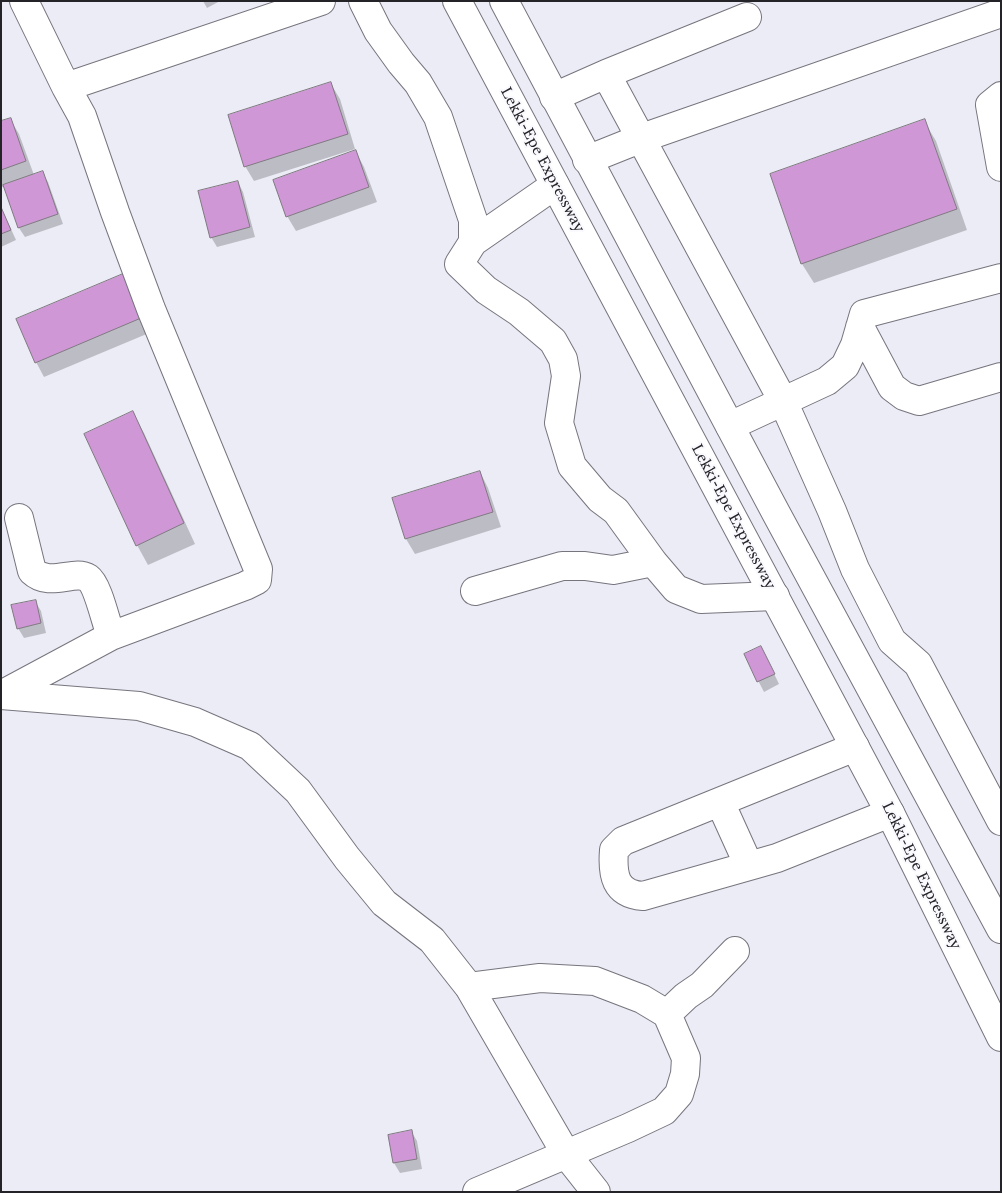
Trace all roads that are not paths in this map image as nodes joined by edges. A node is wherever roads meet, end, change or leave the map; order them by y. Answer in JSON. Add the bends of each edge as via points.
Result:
{"nodes":[{"id":1,"x":24,"y":1,"type":"edge"},
{"id":2,"x":320,"y":1,"type":"edge"},
{"id":3,"x":363,"y":1,"type":"edge"},
{"id":4,"x":457,"y":1,"type":"edge"},
{"id":5,"x":504,"y":1,"type":"edge"},
{"id":6,"x":1001,"y":13,"type":"edge"},
{"id":7,"x":747,"y":17,"type":"dead end"},
{"id":8,"x":606,"y":74,"type":"junction"},
{"id":9,"x":66,"y":87,"type":"junction"},
{"id":10,"x":1001,"y":96,"type":"edge"},
{"id":11,"x":554,"y":97,"type":"junction"},
{"id":12,"x":642,"y":138,"type":"junction"},
{"id":13,"x":587,"y":160,"type":"junction"},
{"id":14,"x":1001,"y":167,"type":"edge"},
{"id":15,"x":555,"y":185,"type":"junction"},
{"id":16,"x":473,"y":242,"type":"junction"},
{"id":17,"x":1001,"y":278,"type":"edge"},
{"id":18,"x":860,"y":327,"type":"junction"},
{"id":19,"x":1001,"y":377,"type":"edge"},
{"id":20,"x":783,"y":402,"type":"junction"},
{"id":21,"x":730,"y":426,"type":"junction"},
{"id":22,"x":19,"y":518,"type":"dead end"},
{"id":23,"x":654,"y":562,"type":"junction"},
{"id":24,"x":475,"y":591,"type":"dead end"},
{"id":25,"x":775,"y":596,"type":"junction"},
{"id":26,"x":110,"y":636,"type":"junction"},
{"id":27,"x":1,"y":695,"type":"edge"},
{"id":28,"x":855,"y":747,"type":"junction"},
{"id":29,"x":720,"y":802,"type":"junction"},
{"id":30,"x":890,"y":813,"type":"junction"},
{"id":31,"x":1001,"y":821,"type":"edge"},
{"id":32,"x":750,"y":866,"type":"junction"},
{"id":33,"x":1001,"y":928,"type":"edge"},
{"id":34,"x":735,"y":951,"type":"dead end"},
{"id":35,"x":469,"y":987,"type":"junction"},
{"id":36,"x":667,"y":1014,"type":"junction"},
{"id":37,"x":1001,"y":1037,"type":"edge"},
{"id":38,"x":566,"y":1154,"type":"junction"},
{"id":39,"x":477,"y":1192,"type":"edge"},
{"id":40,"x":596,"y":1192,"type":"edge"}],
"edges":[{"from":1,"to":9,"type":"main road"},
{"from":2,"to":9,"type":"main road"},
{"from":3,"to":16,"type":"main road","via":[[378,31],[418,83],[438,117],[474,220]]},
{"from":4,"to":15,"type":"main road","name":"Lekki-Epe Expressway"},
{"from":5,"to":11,"type":"main road"},
{"from":6,"to":12,"type":"main road"},
{"from":7,"to":8,"type":"main road"},
{"from":8,"to":11,"type":"main road"},
{"from":8,"to":12,"type":"main road"},
{"from":9,"to":26,"type":"main road","via":[[82,116],[151,309],[258,569],[257,580],[245,586]]},
{"from":10,"to":14,"type":"main road","via":[[990,105]]},
{"from":11,"to":13,"type":"main road"},
{"from":12,"to":13,"type":"main road"},
{"from":12,"to":20,"type":"main road"},
{"from":13,"to":21,"type":"main road"},
{"from":15,"to":16,"type":"main road"},
{"from":15,"to":25,"type":"main road","name":"Lekki-Epe Expressway"},
{"from":16,"to":23,"type":"main road","via":[[459,264],[486,290],[553,341],[563,359],[566,376],[559,424],[572,466],[616,511]]},
{"from":17,"to":18,"type":"main road","via":[[864,314]]},
{"from":18,"to":19,"type":"main road","via":[[892,387],[919,402]]},
{"from":18,"to":20,"type":"main road","via":[[845,366],[827,381]]},
{"from":20,"to":21,"type":"main road"},
{"from":20,"to":31,"type":"main road","via":[[855,568],[892,641],[918,664]]},
{"from":21,"to":33,"type":"main road"},
{"from":22,"to":26,"type":"main road","via":[[32,571],[45,578],[88,578]]},
{"from":23,"to":24,"type":"main road","via":[[613,570],[562,566]]},
{"from":23,"to":25,"type":"main road","via":[[676,589],[701,599]]},
{"from":25,"to":28,"type":"main road","name":"Lekki-Epe Expressway"},
{"from":26,"to":27,"type":"main road"},
{"from":27,"to":35,"type":"main road","via":[[139,706],[195,722],[250,746],[298,791],[384,902],[432,940]]},
{"from":28,"to":29,"type":"main road"},
{"from":28,"to":30,"type":"main road","name":"Lekki-Epe Expressway"},
{"from":29,"to":32,"type":"main road"},
{"from":29,"to":32,"type":"main road","via":[[623,841],[614,850],[613,863],[622,890],[643,896]]},
{"from":30,"to":32,"type":"main road"},
{"from":30,"to":37,"type":"main road","name":"Lekki-Epe Expressway"},
{"from":34,"to":36,"type":"main road","via":[[702,985]]},
{"from":35,"to":36,"type":"main road","via":[[540,978],[595,981],[642,999]]},
{"from":35,"to":38,"type":"main road"},
{"from":36,"to":38,"type":"main road","via":[[686,1058],[679,1094],[664,1111]]},
{"from":38,"to":39,"type":"main road"},
{"from":38,"to":40,"type":"main road"}]}
